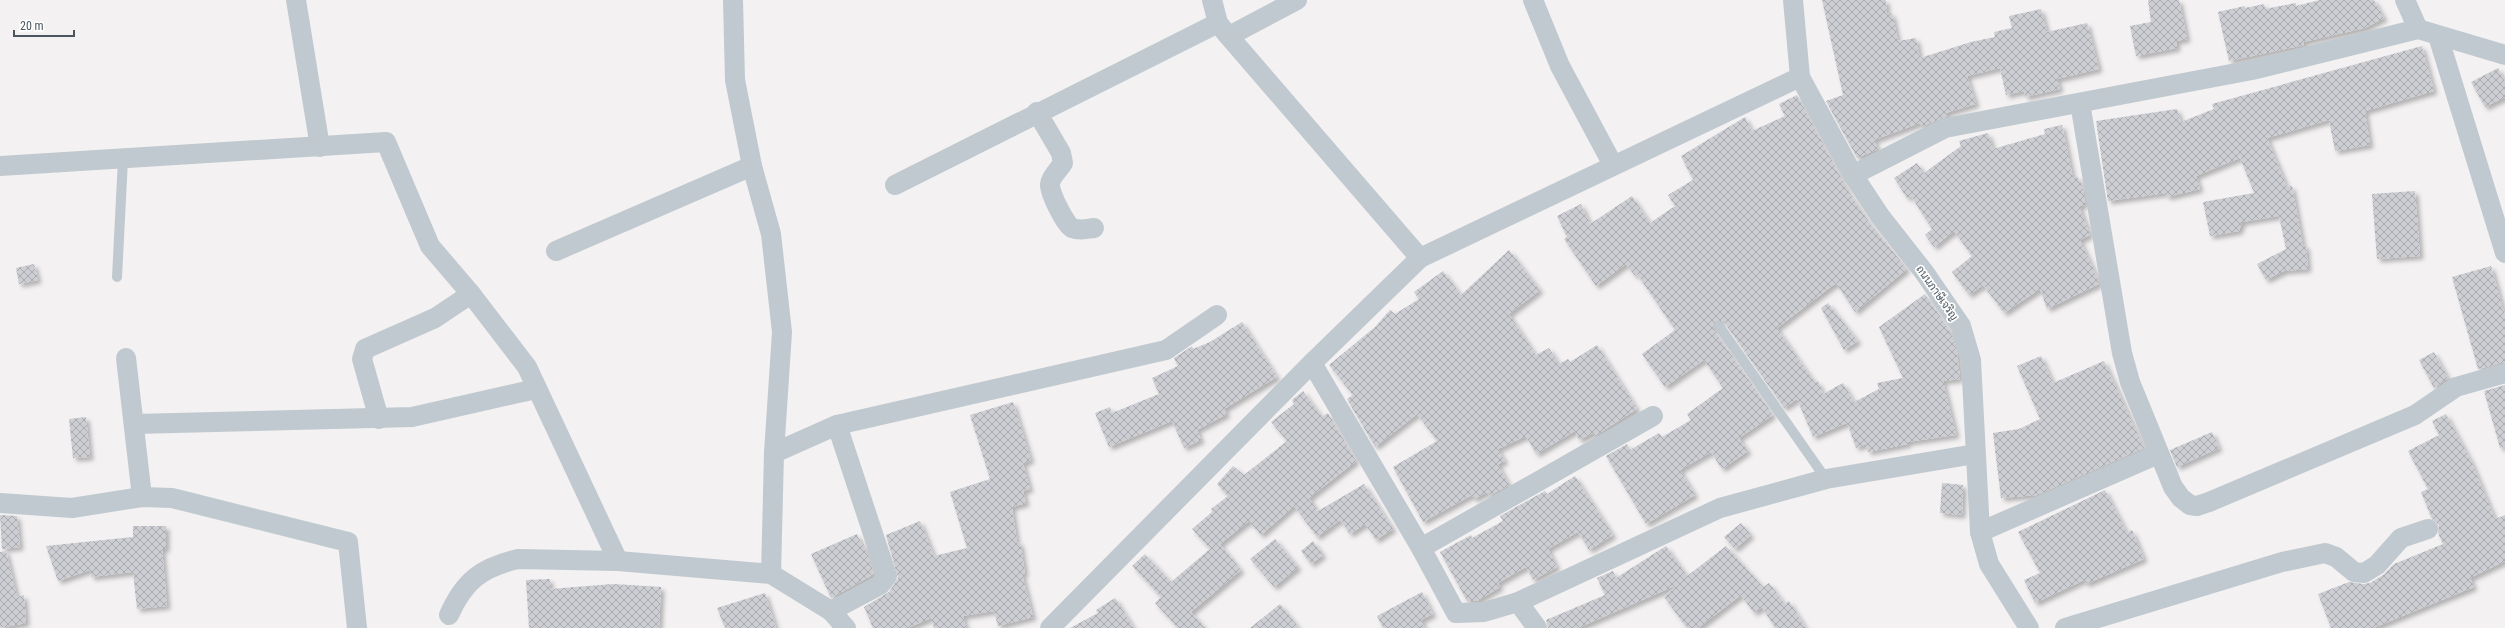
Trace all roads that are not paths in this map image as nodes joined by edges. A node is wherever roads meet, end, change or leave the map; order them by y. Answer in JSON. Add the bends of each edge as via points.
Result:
{"nodes":[{"id":1,"x":296,"y":0,"type":"edge"},
{"id":2,"x":733,"y":0,"type":"edge"},
{"id":3,"x":1212,"y":0,"type":"edge"},
{"id":4,"x":1297,"y":0,"type":"edge"},
{"id":5,"x":1533,"y":0,"type":"edge"},
{"id":6,"x":1793,"y":0,"type":"edge"},
{"id":7,"x":2405,"y":0,"type":"edge"},
{"id":8,"x":2418,"y":29,"type":"junction"},
{"id":9,"x":1224,"y":30,"type":"junction"},
{"id":10,"x":2438,"y":36,"type":"junction"},
{"id":11,"x":2505,"y":55,"type":"edge"},
{"id":12,"x":1800,"y":77,"type":"junction"},
{"id":13,"x":2080,"y":103,"type":"junction"},
{"id":14,"x":1037,"y":112,"type":"junction"},
{"id":15,"x":320,"y":146,"type":"junction"},
{"id":16,"x":123,"y":159,"type":"junction"},
{"id":17,"x":1612,"y":165,"type":"junction"},
{"id":18,"x":0,"y":166,"type":"edge"},
{"id":19,"x":752,"y":166,"type":"junction"},
{"id":20,"x":1853,"y":175,"type":"junction"},
{"id":21,"x":895,"y":184,"type":"dead end"},
{"id":22,"x":1094,"y":228,"type":"dead end"},
{"id":23,"x":556,"y":251,"type":"dead end"},
{"id":24,"x":2505,"y":253,"type":"edge"},
{"id":25,"x":1420,"y":258,"type":"junction"},
{"id":26,"x":117,"y":277,"type":"dead end"},
{"id":27,"x":471,"y":294,"type":"junction"},
{"id":28,"x":1218,"y":315,"type":"dead end"},
{"id":29,"x":1719,"y":326,"type":"dead end"},
{"id":30,"x":126,"y":358,"type":"dead end"},
{"id":31,"x":1312,"y":363,"type":"junction"},
{"id":32,"x":2505,"y":373,"type":"edge"},
{"id":33,"x":536,"y":388,"type":"junction"},
{"id":34,"x":1653,"y":416,"type":"dead end"},
{"id":35,"x":379,"y":419,"type":"junction"},
{"id":36,"x":134,"y":424,"type":"junction"},
{"id":37,"x":837,"y":425,"type":"junction"},
{"id":38,"x":774,"y":454,"type":"junction"},
{"id":39,"x":1975,"y":454,"type":"junction"},
{"id":40,"x":2158,"y":454,"type":"junction"},
{"id":41,"x":1826,"y":479,"type":"junction"},
{"id":42,"x":142,"y":498,"type":"junction"},
{"id":43,"x":0,"y":503,"type":"edge"},
{"id":44,"x":2428,"y":529,"type":"dead end"},
{"id":45,"x":1980,"y":532,"type":"junction"},
{"id":46,"x":1421,"y":548,"type":"junction"},
{"id":47,"x":618,"y":562,"type":"junction"},
{"id":48,"x":771,"y":574,"type":"junction"},
{"id":49,"x":1518,"y":602,"type":"junction"},
{"id":50,"x":831,"y":611,"type":"junction"},
{"id":51,"x":450,"y":615,"type":"dead end"},
{"id":52,"x":357,"y":628,"type":"edge"},
{"id":53,"x":846,"y":628,"type":"edge"},
{"id":54,"x":1050,"y":628,"type":"edge"},
{"id":55,"x":1537,"y":628,"type":"edge"},
{"id":56,"x":2029,"y":628,"type":"edge"},
{"id":57,"x":2065,"y":628,"type":"edge"}],
"edges":[{"from":1,"to":15,"type":"street"},
{"from":2,"to":19,"type":"street","via":[[735,80]]},
{"from":3,"to":9,"type":"street"},
{"from":4,"to":9,"type":"street"},
{"from":5,"to":17,"type":"street","via":[[1560,66]]},
{"from":6,"to":12,"type":"street","name":"ถนนภาษีเจริญ"},
{"from":7,"to":8,"type":"street"},
{"from":8,"to":10,"type":"street"},
{"from":8,"to":13,"type":"street","via":[[2252,70]]},
{"from":9,"to":14,"type":"street"},
{"from":9,"to":25,"type":"street"},
{"from":10,"to":11,"type":"street"},
{"from":10,"to":24,"type":"street"},
{"from":12,"to":17,"type":"street"},
{"from":12,"to":20,"type":"street","name":"ถนนภาษีเจริญ"},
{"from":13,"to":20,"type":"street","via":[[1945,128]]},
{"from":13,"to":40,"type":"street","via":[[2122,353],[2130,382]]},
{"from":14,"to":21,"type":"street"},
{"from":14,"to":22,"type":"street","via":[[1062,153],[1063,163],[1049,185],[1065,222],[1073,228]]},
{"from":15,"to":16,"type":"street"},
{"from":15,"to":27,"type":"street","via":[[386,142],[430,246]]},
{"from":16,"to":18,"type":"street"},
{"from":16,"to":26,"type":"lane"},
{"from":17,"to":25,"type":"street"},
{"from":19,"to":23,"type":"street"},
{"from":19,"to":38,"type":"street","via":[[771,234],[782,332]]},
{"from":20,"to":39,"type":"street","name":"ถนนภาษีเจริญ","via":[[1961,326],[1970,360]]},
{"from":25,"to":31,"type":"street"},
{"from":27,"to":33,"type":"street","via":[[527,367]]},
{"from":27,"to":35,"type":"street","via":[[435,318],[365,349],[362,359]]},
{"from":28,"to":37,"type":"street","via":[[1166,350]]},
{"from":29,"to":41,"type":"lane"},
{"from":30,"to":36,"type":"street"},
{"from":31,"to":46,"type":"street"},
{"from":31,"to":54,"type":"street"},
{"from":32,"to":40,"type":"street","via":[[2456,386],[2415,415],[2197,506],[2187,503],[2178,493]]},
{"from":33,"to":35,"type":"street","via":[[412,417]]},
{"from":33,"to":47,"type":"street"},
{"from":34,"to":46,"type":"street"},
{"from":35,"to":36,"type":"street"},
{"from":36,"to":42,"type":"street"},
{"from":37,"to":38,"type":"street"},
{"from":37,"to":50,"type":"street","via":[[887,576],[880,585]]},
{"from":38,"to":48,"type":"street"},
{"from":39,"to":41,"type":"street"},
{"from":39,"to":45,"type":"street","name":"ถนนภาษีเจริญ"},
{"from":40,"to":45,"type":"street"},
{"from":41,"to":49,"type":"street","via":[[1720,508]]},
{"from":42,"to":43,"type":"street","via":[[72,508]]},
{"from":42,"to":52,"type":"street","via":[[172,498],[348,542]]},
{"from":44,"to":57,"type":"street","via":[[2401,538],[2377,565],[2364,572],[2354,572],[2336,557],[2324,553],[2282,562]]},
{"from":45,"to":56,"type":"street","name":"ถนนภาษีเจริญ","via":[[1989,564]]},
{"from":46,"to":49,"type":"street","via":[[1456,613],[1484,612]]},
{"from":47,"to":48,"type":"street"},
{"from":47,"to":51,"type":"street","via":[[518,559],[504,562],[488,568],[473,580],[458,595]]},
{"from":48,"to":50,"type":"street"},
{"from":49,"to":55,"type":"street"},
{"from":50,"to":53,"type":"street"}]}
